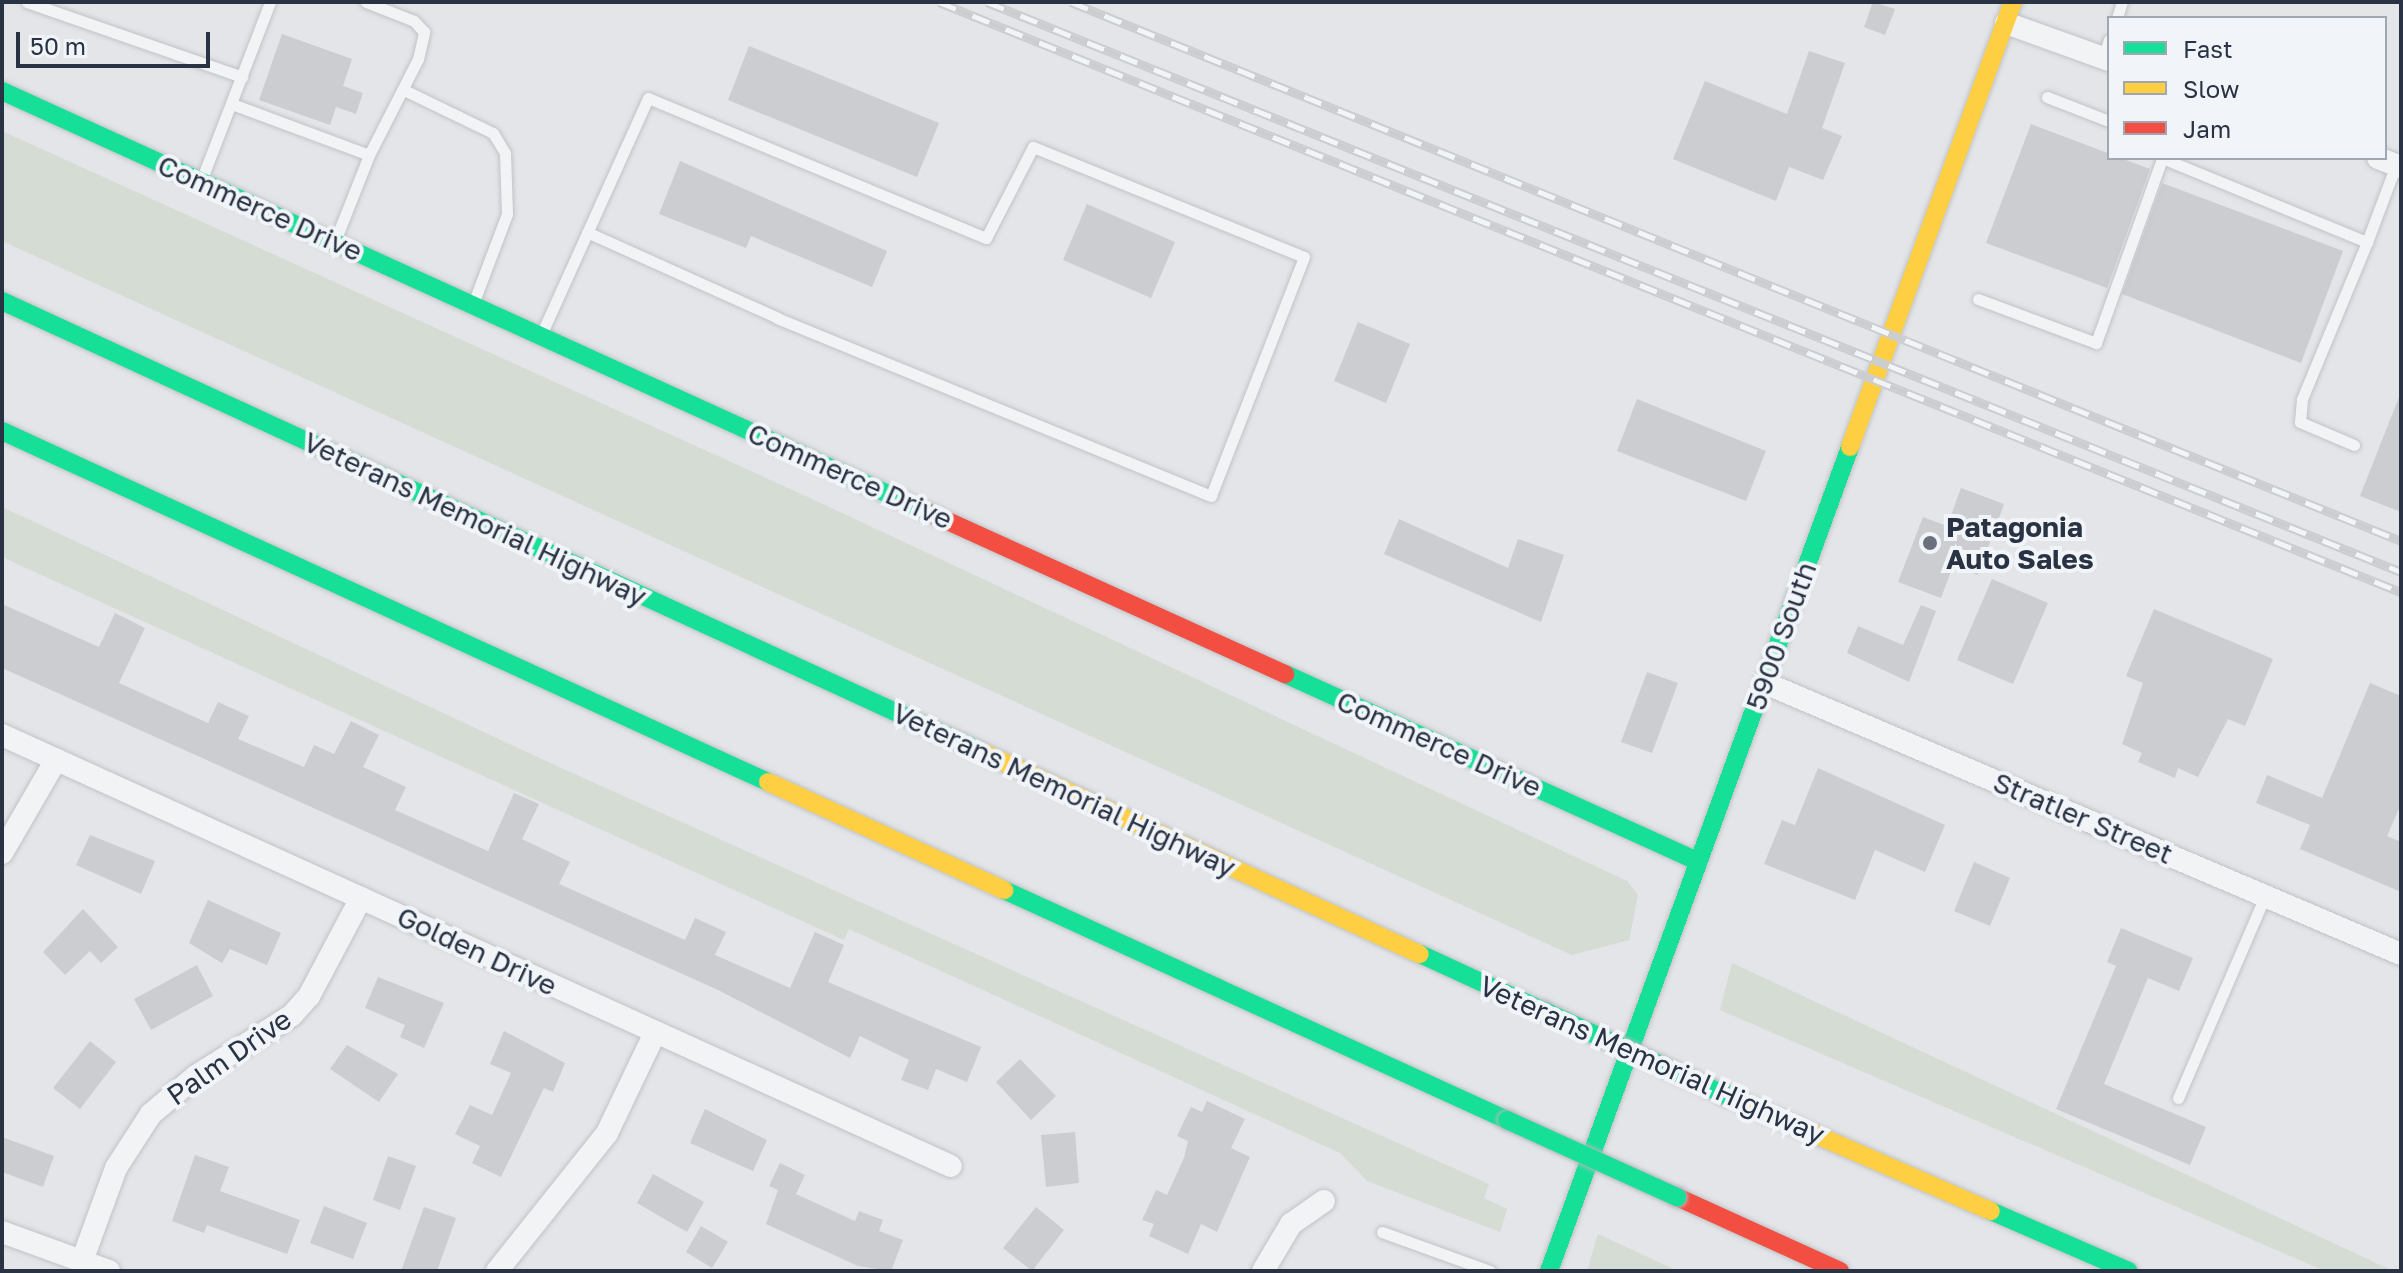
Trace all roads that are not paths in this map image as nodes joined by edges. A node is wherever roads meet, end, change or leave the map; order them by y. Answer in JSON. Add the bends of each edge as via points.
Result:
{"nodes":[{"id":1,"x":27,"y":2,"type":"edge"},
{"id":2,"x":270,"y":2,"type":"edge"},
{"id":3,"x":366,"y":2,"type":"edge"},
{"id":4,"x":2010,"y":12,"type":"edge"},
{"id":5,"x":2107,"y":52,"type":"edge"},
{"id":6,"x":242,"y":77,"type":"junction"},
{"id":7,"x":404,"y":90,"type":"junction"},
{"id":8,"x":2,"y":91,"type":"edge"},
{"id":9,"x":2047,"y":97,"type":"dead end"},
{"id":10,"x":232,"y":104,"type":"junction"},
{"id":11,"x":2107,"y":120,"type":"edge"},
{"id":12,"x":369,"y":155,"type":"junction"},
{"id":13,"x":2162,"y":160,"type":"edge"},
{"id":14,"x":2164,"y":160,"type":"edge"},
{"id":15,"x":2392,"y":163,"type":"edge"},
{"id":16,"x":201,"y":181,"type":"junction"},
{"id":17,"x":587,"y":232,"type":"junction"},
{"id":18,"x":335,"y":242,"type":"junction"},
{"id":19,"x":2367,"y":242,"type":"junction"},
{"id":20,"x":1978,"y":299,"type":"dead end"},
{"id":21,"x":2,"y":301,"type":"edge"},
{"id":22,"x":473,"y":304,"type":"junction"},
{"id":23,"x":541,"y":335,"type":"junction"},
{"id":24,"x":2,"y":431,"type":"edge"},
{"id":25,"x":2354,"y":445,"type":"dead end"},
{"id":26,"x":1765,"y":683,"type":"junction"},
{"id":27,"x":2,"y":735,"type":"edge"},
{"id":28,"x":56,"y":760,"type":"junction"},
{"id":29,"x":2,"y":853,"type":"edge"},
{"id":30,"x":1697,"y":861,"type":"junction"},
{"id":31,"x":2265,"y":896,"type":"junction"},
{"id":32,"x":361,"y":898,"type":"junction"},
{"id":33,"x":2401,"y":954,"type":"edge"},
{"id":34,"x":655,"y":1033,"type":"junction"},
{"id":35,"x":2178,"y":1098,"type":"dead end"},
{"id":36,"x":951,"y":1166,"type":"dead end"},
{"id":37,"x":1324,"y":1201,"type":"dead end"},
{"id":38,"x":2,"y":1232,"type":"edge"},
{"id":39,"x":1382,"y":1232,"type":"dead end"},
{"id":40,"x":82,"y":1261,"type":"junction"},
{"id":41,"x":109,"y":1271,"type":"edge"},
{"id":42,"x":497,"y":1271,"type":"edge"},
{"id":43,"x":1263,"y":1271,"type":"edge"},
{"id":44,"x":1490,"y":1271,"type":"edge"},
{"id":45,"x":1549,"y":1271,"type":"edge"},
{"id":46,"x":1840,"y":1271,"type":"edge"},
{"id":47,"x":2129,"y":1271,"type":"edge"}],
"edges":[{"from":1,"to":6,"type":"lane"},
{"from":2,"to":6,"type":"lane"},
{"from":3,"to":7,"type":"lane","via":[[414,21],[424,32]]},
{"from":4,"to":5,"type":"street"},
{"from":4,"to":26,"type":"main road","name":"5900 South"},
{"from":6,"to":10,"type":"lane"},
{"from":7,"to":12,"type":"lane"},
{"from":7,"to":22,"type":"lane","via":[[493,133],[505,153],[507,214]]},
{"from":8,"to":16,"type":"main road","name":"Commerce Drive"},
{"from":9,"to":11,"type":"lane"},
{"from":10,"to":12,"type":"lane"},
{"from":10,"to":16,"type":"lane"},
{"from":12,"to":18,"type":"lane"},
{"from":13,"to":20,"type":"lane","via":[[2096,343]]},
{"from":14,"to":19,"type":"lane"},
{"from":15,"to":19,"type":"lane"},
{"from":16,"to":18,"type":"main road","name":"Commerce Drive"},
{"from":17,"to":17,"type":"lane","via":[[648,98],[986,238],[1033,147],[1304,257],[1211,496]]},
{"from":17,"to":23,"type":"lane"},
{"from":18,"to":22,"type":"main road","name":"Commerce Drive"},
{"from":19,"to":25,"type":"lane","via":[[2302,399],[2300,422]]},
{"from":21,"to":47,"type":"main road","name":"Veterans Memorial Highway","bridge":true,"via":[[1725,1095]]},
{"from":22,"to":23,"type":"main road","name":"Commerce Drive"},
{"from":23,"to":30,"type":"main road","name":"Commerce Drive"},
{"from":24,"to":46,"type":"main road","bridge":true},
{"from":26,"to":30,"type":"main road","name":"5900 South"},
{"from":26,"to":31,"type":"street","name":"Stratler Street"},
{"from":27,"to":28,"type":"street","name":"Golden Drive"},
{"from":28,"to":29,"type":"street"},
{"from":28,"to":32,"type":"street","name":"Golden Drive"},
{"from":30,"to":45,"type":"main road","name":"5900 South"},
{"from":31,"to":33,"type":"street","name":"Stratler Street"},
{"from":31,"to":35,"type":"lane"},
{"from":32,"to":34,"type":"street","name":"Golden Drive"},
{"from":32,"to":40,"type":"street","name":"Palm Drive","via":[[309,996],[292,1015],[171,1093],[151,1114],[116,1168]]},
{"from":34,"to":36,"type":"street","name":"Golden Drive"},
{"from":34,"to":42,"type":"street","via":[[607,1133]]},
{"from":37,"to":43,"type":"street","via":[[1291,1224]]},
{"from":38,"to":40,"type":"street"},
{"from":39,"to":44,"type":"lane"},
{"from":40,"to":41,"type":"street"}]}
